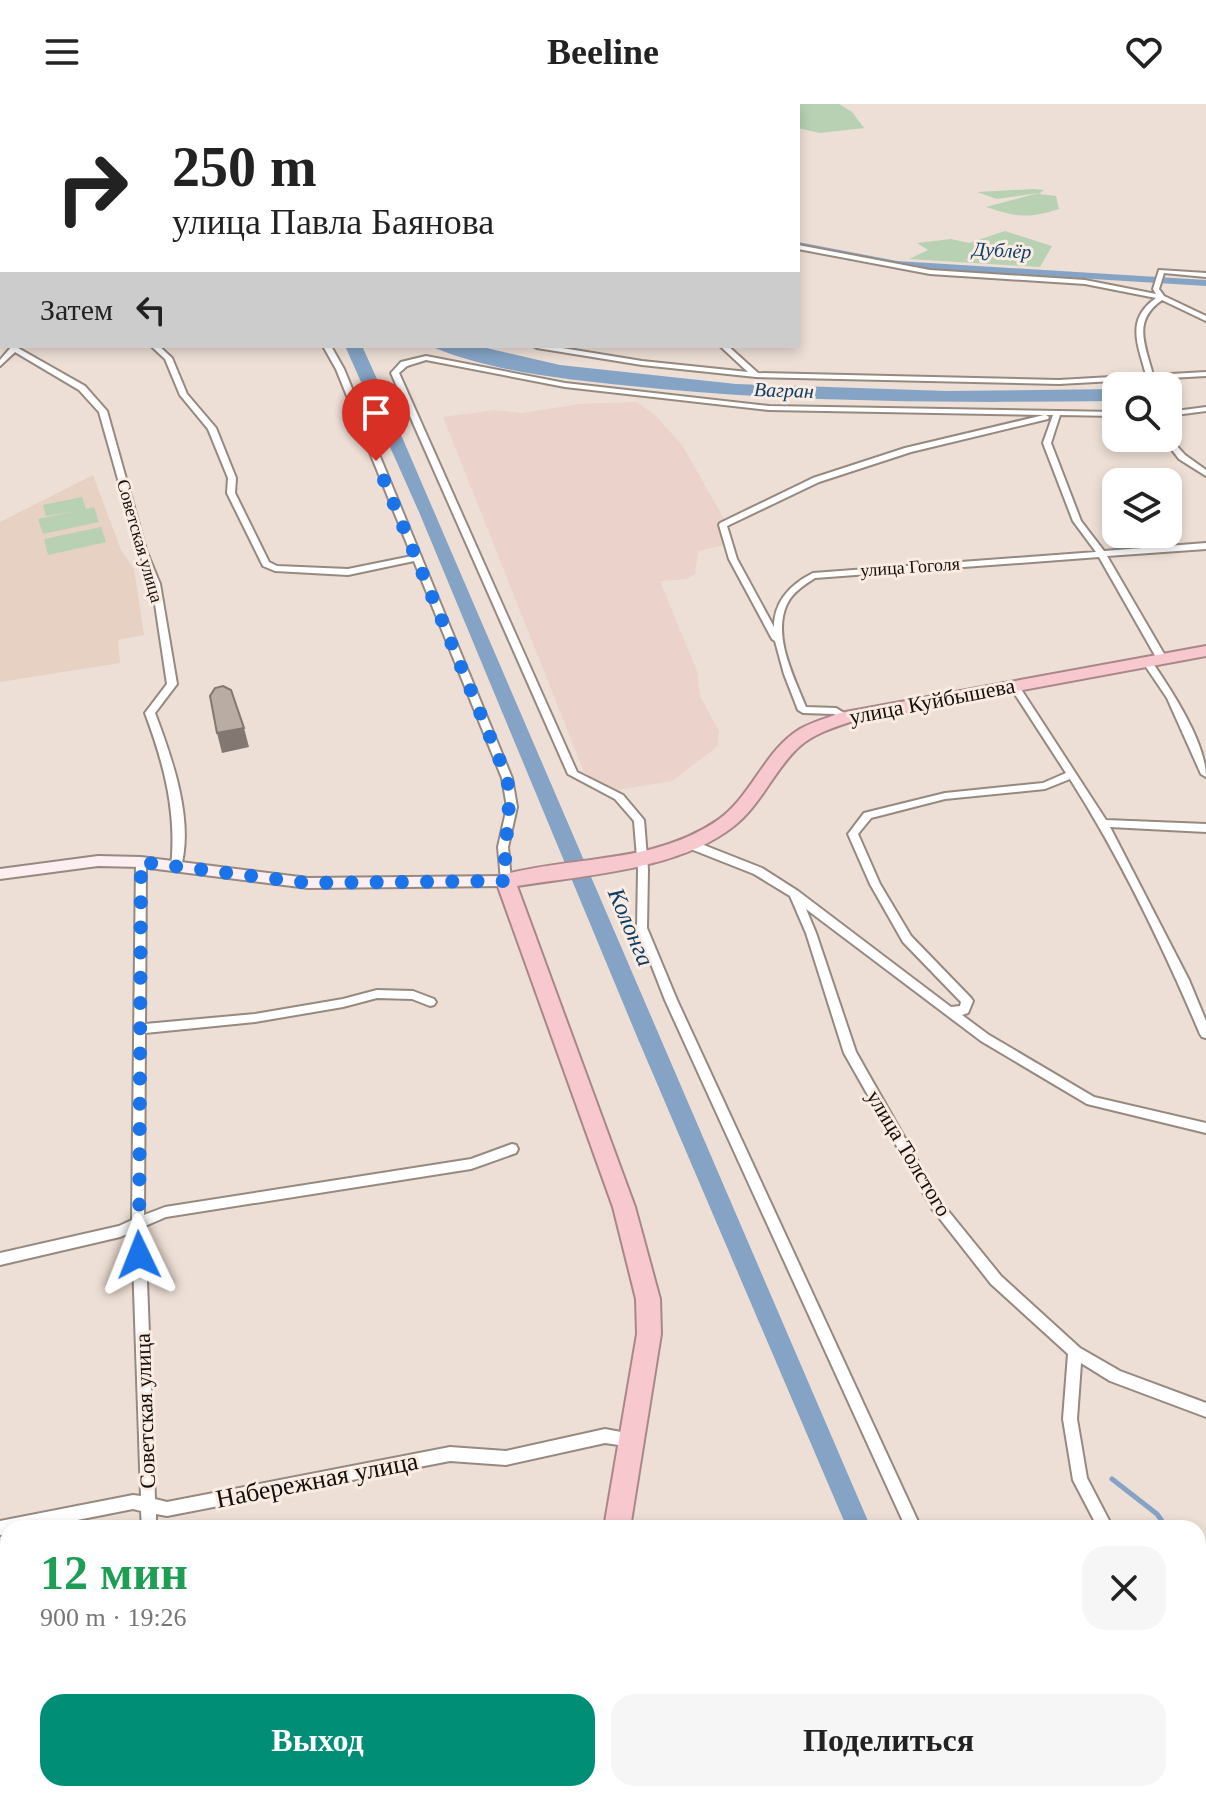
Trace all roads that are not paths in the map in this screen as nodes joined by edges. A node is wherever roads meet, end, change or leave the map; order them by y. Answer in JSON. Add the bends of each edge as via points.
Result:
{"nodes":[{"id":1,"x":800,"y":247,"type":"edge"},
{"id":2,"x":1206,"y":275,"type":"edge"},
{"id":3,"x":1162,"y":297,"type":"junction"},
{"id":4,"x":1206,"y":319,"type":"edge"},
{"id":5,"x":14,"y":348,"type":"edge"},
{"id":6,"x":17,"y":348,"type":"edge"},
{"id":7,"x":157,"y":348,"type":"edge"},
{"id":8,"x":328,"y":348,"type":"edge"},
{"id":9,"x":549,"y":348,"type":"edge"},
{"id":10,"x":726,"y":348,"type":"edge"},
{"id":11,"x":0,"y":364,"type":"edge"},
{"id":12,"x":1148,"y":372,"type":"edge"},
{"id":13,"x":1206,"y":374,"type":"edge"},
{"id":14,"x":757,"y":375,"type":"junction"},
{"id":15,"x":1182,"y":375,"type":"edge"},
{"id":16,"x":1102,"y":381,"type":"edge"},
{"id":17,"x":1206,"y":409,"type":"edge"},
{"id":18,"x":1182,"y":413,"type":"edge"},
{"id":19,"x":1057,"y":414,"type":"junction"},
{"id":20,"x":1102,"y":414,"type":"edge"},
{"id":21,"x":1178,"y":452,"type":"edge"},
{"id":22,"x":1206,"y":474,"type":"edge"},
{"id":23,"x":1206,"y":546,"type":"edge"},
{"id":24,"x":1100,"y":552,"type":"junction"},
{"id":25,"x":417,"y":558,"type":"junction"},
{"id":26,"x":776,"y":639,"type":"junction"},
{"id":27,"x":1206,"y":651,"type":"edge"},
{"id":28,"x":1155,"y":660,"type":"junction"},
{"id":29,"x":1014,"y":685,"type":"junction"},
{"id":30,"x":846,"y":717,"type":"junction"},
{"id":31,"x":1206,"y":774,"type":"edge"},
{"id":32,"x":1071,"y":775,"type":"junction"},
{"id":33,"x":1103,"y":823,"type":"junction"},
{"id":34,"x":1206,"y":828,"type":"edge"},
{"id":35,"x":687,"y":843,"type":"junction"},
{"id":36,"x":642,"y":856,"type":"junction"},
{"id":37,"x":141,"y":862,"type":"junction"},
{"id":38,"x":176,"y":867,"type":"junction"},
{"id":39,"x":0,"y":874,"type":"edge"},
{"id":40,"x":506,"y":881,"type":"junction"},
{"id":41,"x":794,"y":894,"type":"junction"},
{"id":42,"x":430,"y":1002,"type":"dead end"},
{"id":43,"x":950,"y":1011,"type":"junction"},
{"id":44,"x":141,"y":1029,"type":"junction"},
{"id":45,"x":1206,"y":1034,"type":"edge"},
{"id":46,"x":1206,"y":1128,"type":"edge"},
{"id":47,"x":512,"y":1149,"type":"dead end"},
{"id":48,"x":138,"y":1223,"type":"junction"},
{"id":49,"x":0,"y":1259,"type":"edge"},
{"id":50,"x":1075,"y":1352,"type":"junction"},
{"id":51,"x":1206,"y":1410,"type":"edge"},
{"id":52,"x":634,"y":1440,"type":"junction"},
{"id":53,"x":148,"y":1506,"type":"junction"},
{"id":54,"x":41,"y":1520,"type":"edge"},
{"id":55,"x":149,"y":1520,"type":"edge"},
{"id":56,"x":619,"y":1520,"type":"edge"},
{"id":57,"x":910,"y":1520,"type":"edge"},
{"id":58,"x":1102,"y":1520,"type":"edge"}],
"edges":[{"from":1,"to":3,"type":"street","via":[[893,267],[1054,278]]},
{"from":2,"to":3,"type":"street","via":[[1161,271],[1156,289]]},
{"from":3,"to":4,"type":"street"},
{"from":3,"to":12,"type":"street","via":[[1144,312],[1137,339]]},
{"from":5,"to":11,"type":"street"},
{"from":6,"to":38,"type":"street","name":"Советская улица","via":[[82,388],[103,411],[156,584],[172,684],[150,713],[170,767],[180,830]]},
{"from":7,"to":25,"type":"street","via":[[168,358],[184,395],[212,428],[232,478],[231,493],[266,564],[348,572]]},
{"from":8,"to":25,"type":"street"},
{"from":9,"to":14,"type":"street"},
{"from":10,"to":14,"type":"street"},
{"from":13,"to":15,"type":"street"},
{"from":14,"to":16,"type":"street"},
{"from":17,"to":18,"type":"street"},
{"from":19,"to":20,"type":"street"},
{"from":19,"to":24,"type":"street","via":[[1047,443],[1077,521]]},
{"from":19,"to":26,"type":"street","via":[[908,450],[816,480],[723,525],[733,559]]},
{"from":19,"to":36,"type":"street","via":[[769,408],[519,378],[426,358],[404,364],[395,373],[573,774],[619,797],[639,820]]},
{"from":21,"to":22,"type":"street"},
{"from":23,"to":24,"type":"street","name":"улица Гоголя"},
{"from":24,"to":26,"type":"street","name":"улица Гоголя","via":[[813,576],[784,597]]},
{"from":24,"to":28,"type":"street"},
{"from":25,"to":40,"type":"street","via":[[507,778],[512,807],[503,847]]},
{"from":26,"to":30,"type":"street","via":[[803,710],[836,711]]},
{"from":27,"to":28,"type":"highway","name":"улица Куйбышева"},
{"from":28,"to":29,"type":"highway","name":"улица Куйбышева"},
{"from":28,"to":31,"type":"street"},
{"from":29,"to":30,"type":"highway","name":"улица Куйбышева"},
{"from":29,"to":32,"type":"street"},
{"from":30,"to":35,"type":"highway","name":"улица Куйбышева","via":[[804,734],[745,808]]},
{"from":32,"to":33,"type":"street"},
{"from":32,"to":43,"type":"street","via":[[1029,789],[945,796],[868,815],[853,834],[907,939],[967,1001],[964,1010]]},
{"from":33,"to":34,"type":"street"},
{"from":33,"to":45,"type":"street"},
{"from":35,"to":36,"type":"highway","name":"улица Куйбышева"},
{"from":35,"to":41,"type":"street","via":[[758,871]]},
{"from":36,"to":40,"type":"highway","name":"улица Куйбышева"},
{"from":36,"to":57,"type":"street","via":[[642,928]]},
{"from":37,"to":38,"type":"main road"},
{"from":37,"to":39,"type":"main road","via":[[84,862]]},
{"from":37,"to":44,"type":"street","name":"Советская улица"},
{"from":38,"to":40,"type":"main road","via":[[308,883]]},
{"from":40,"to":52,"type":"highway","via":[[643,1272],[649,1334]]},
{"from":41,"to":43,"type":"street"},
{"from":41,"to":50,"type":"street","name":"улица Толстого","via":[[850,1053],[937,1206],[996,1280]]},
{"from":42,"to":44,"type":"street","via":[[413,995],[377,994],[255,1018]]},
{"from":43,"to":46,"type":"street","via":[[1091,1101]]},
{"from":44,"to":48,"type":"street","name":"Советская улица"},
{"from":47,"to":48,"type":"street","via":[[471,1164],[165,1212]]},
{"from":48,"to":49,"type":"street"},
{"from":48,"to":53,"type":"street","name":"Советская улица"},
{"from":50,"to":51,"type":"street","name":"улица Толстого","via":[[1115,1376]]},
{"from":50,"to":58,"type":"street","via":[[1070,1419],[1080,1480]]},
{"from":52,"to":53,"type":"street","name":"Набережная улица","via":[[605,1436],[506,1458],[450,1454],[167,1509]]},
{"from":52,"to":56,"type":"highway"},
{"from":53,"to":54,"type":"street","name":"Набережная улица","via":[[133,1502]]},
{"from":53,"to":55,"type":"street","name":"Советская улица"}]}
